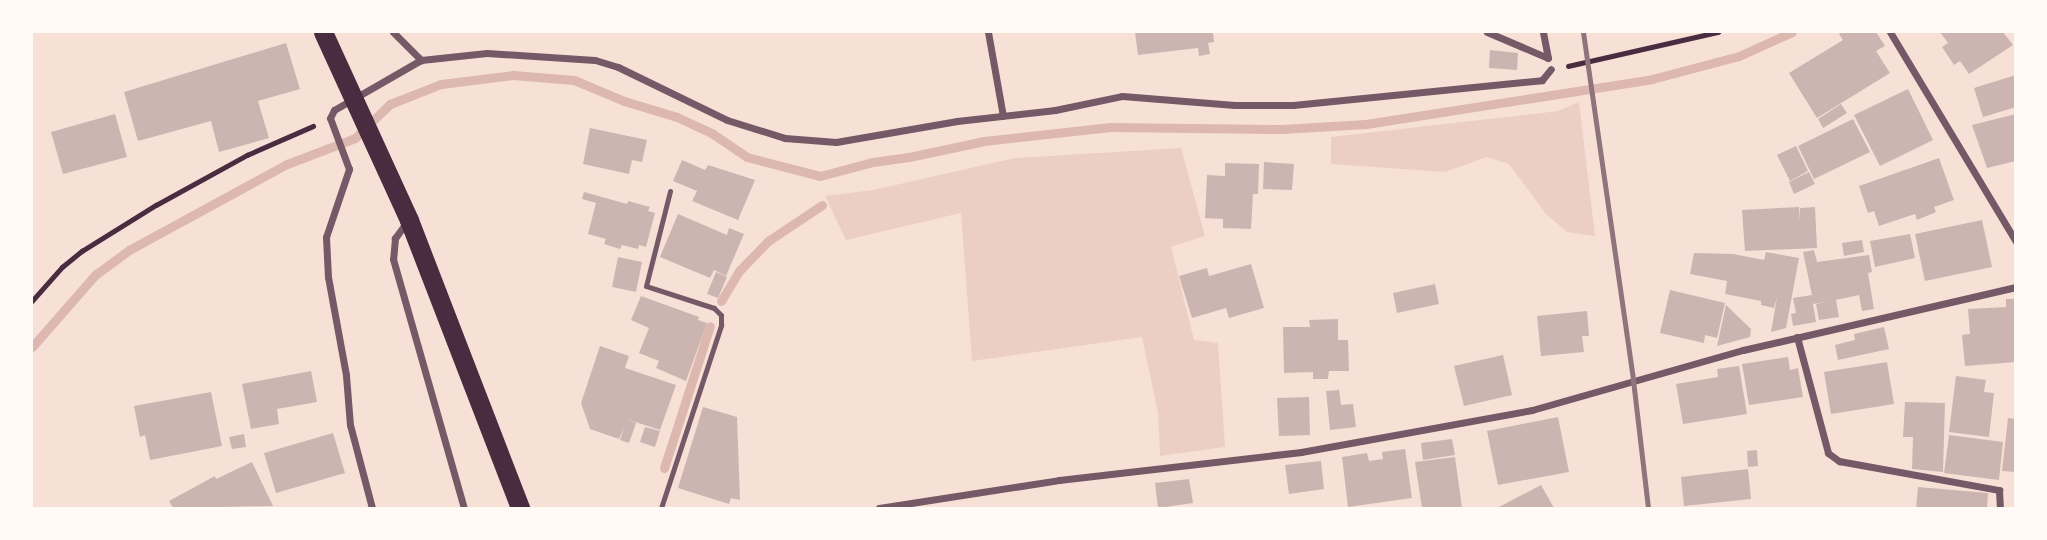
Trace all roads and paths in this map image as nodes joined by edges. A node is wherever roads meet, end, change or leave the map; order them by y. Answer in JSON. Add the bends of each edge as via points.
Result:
{"nodes":[{"id":1,"x":323,"y":32,"type":"edge"},
{"id":2,"x":393,"y":32,"type":"edge"},
{"id":3,"x":988,"y":32,"type":"edge"},
{"id":4,"x":1487,"y":32,"type":"edge"},
{"id":5,"x":1543,"y":32,"type":"edge"},
{"id":6,"x":1718,"y":32,"type":"edge"},
{"id":7,"x":1890,"y":32,"type":"edge"},
{"id":8,"x":421,"y":60,"type":"junction"},
{"id":9,"x":1551,"y":69,"type":"joint"},
{"id":10,"x":1003,"y":116,"type":"junction"},
{"id":11,"x":330,"y":118,"type":"junction"},
{"id":12,"x":670,"y":191,"type":"dead end"},
{"id":13,"x":409,"y":220,"type":"junction"},
{"id":14,"x":2015,"y":242,"type":"edge"},
{"id":15,"x":2015,"y":287,"type":"edge"},
{"id":16,"x":32,"y":301,"type":"edge"},
{"id":17,"x":1797,"y":337,"type":"junction"},
{"id":18,"x":372,"y":509,"type":"edge"},
{"id":19,"x":464,"y":509,"type":"edge"},
{"id":20,"x":520,"y":509,"type":"edge"},
{"id":21,"x":661,"y":509,"type":"edge"},
{"id":22,"x":879,"y":509,"type":"edge"},
{"id":23,"x":2000,"y":509,"type":"edge"}],
"edges":[{"from":1,"to":13,"type":"highway"},
{"from":2,"to":8,"type":"street"},
{"from":3,"to":10,"type":"street"},
{"from":4,"to":5,"type":"street","via":[[1548,58]]},
{"from":6,"to":9,"type":"path"},
{"from":7,"to":14,"type":"street"},
{"from":8,"to":10,"type":"street","via":[[487,53],[595,60],[727,120],[808,141],[867,139]]},
{"from":8,"to":11,"type":"street","via":[[334,110]]},
{"from":9,"to":10,"type":"street","via":[[1542,80],[1293,104],[1235,105],[1139,96]]},
{"from":11,"to":16,"type":"path","via":[[247,155],[156,205],[82,251]]},
{"from":11,"to":18,"type":"street","via":[[349,169],[326,237],[328,277],[350,425]]},
{"from":12,"to":21,"type":"lane","via":[[646,286],[714,308],[721,315],[721,325]]},
{"from":13,"to":19,"type":"street","via":[[395,238],[393,259]]},
{"from":13,"to":20,"type":"highway"},
{"from":15,"to":17,"type":"street"},
{"from":17,"to":22,"type":"street","via":[[1519,412],[1301,452],[1059,480]]},
{"from":17,"to":23,"type":"street","via":[[1828,453],[1839,461],[1999,490]]}]}
